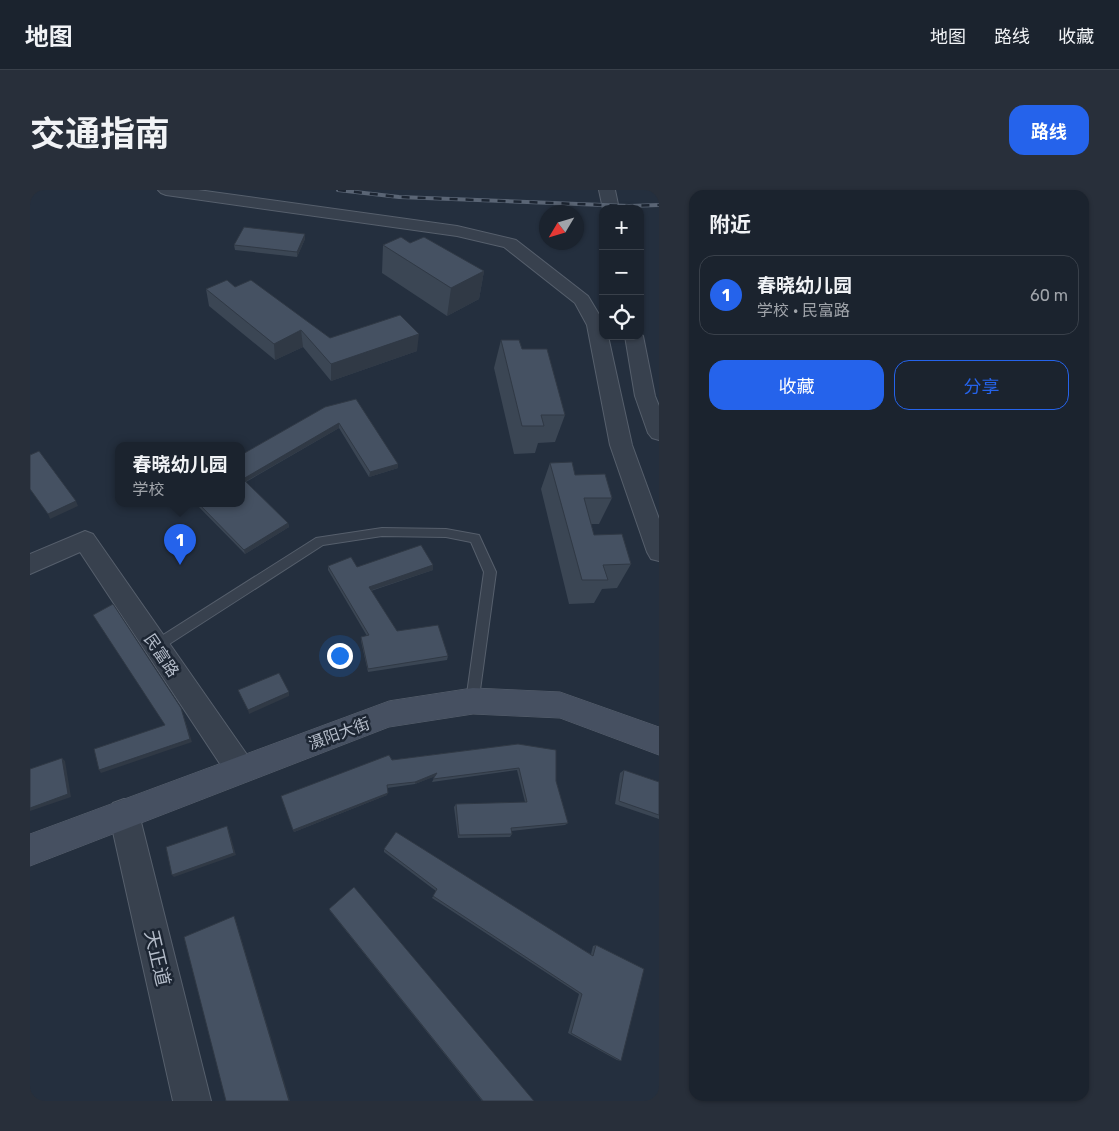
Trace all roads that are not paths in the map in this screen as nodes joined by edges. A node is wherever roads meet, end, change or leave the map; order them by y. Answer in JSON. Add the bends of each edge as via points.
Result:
{"nodes":[{"id":1,"x":166,"y":190,"type":"edge"},
{"id":2,"x":607,"y":190,"type":"edge"},
{"id":3,"x":610,"y":205,"type":"edge"},
{"id":4,"x":635,"y":340,"type":"edge"},
{"id":5,"x":659,"y":433,"type":"edge"},
{"id":6,"x":659,"y":552,"type":"edge"},
{"id":7,"x":30,"y":564,"type":"edge"},
{"id":8,"x":156,"y":646,"type":"junction"},
{"id":9,"x":472,"y":701,"type":"junction"},
{"id":10,"x":659,"y":741,"type":"edge"},
{"id":11,"x":240,"y":770,"type":"junction"},
{"id":12,"x":124,"y":814,"type":"junction"},
{"id":13,"x":30,"y":850,"type":"edge"},
{"id":14,"x":192,"y":1101,"type":"edge"}],
"edges":[{"from":1,"to":6,"type":"street","via":[[457,231],[510,243],[582,300],[596,325],[621,445]]},
{"from":2,"to":3,"type":"street"},
{"from":4,"to":5,"type":"street","via":[[645,396]]},
{"from":7,"to":8,"type":"street","name":"民富路","via":[[85,540]]},
{"from":8,"to":9,"type":"lane","via":[[320,541],[382,532],[446,533],[475,538],[490,572]]},
{"from":8,"to":11,"type":"street","name":"民富路"},
{"from":9,"to":10,"type":"main road","name":"滠阳大街","via":[[560,705]]},
{"from":9,"to":11,"type":"main road","name":"滠阳大街","via":[[389,714]]},
{"from":11,"to":12,"type":"main road","name":"滠阳大街"},
{"from":12,"to":13,"type":"main road","name":"滠阳大街"},
{"from":12,"to":14,"type":"street","name":"天正道"}]}
